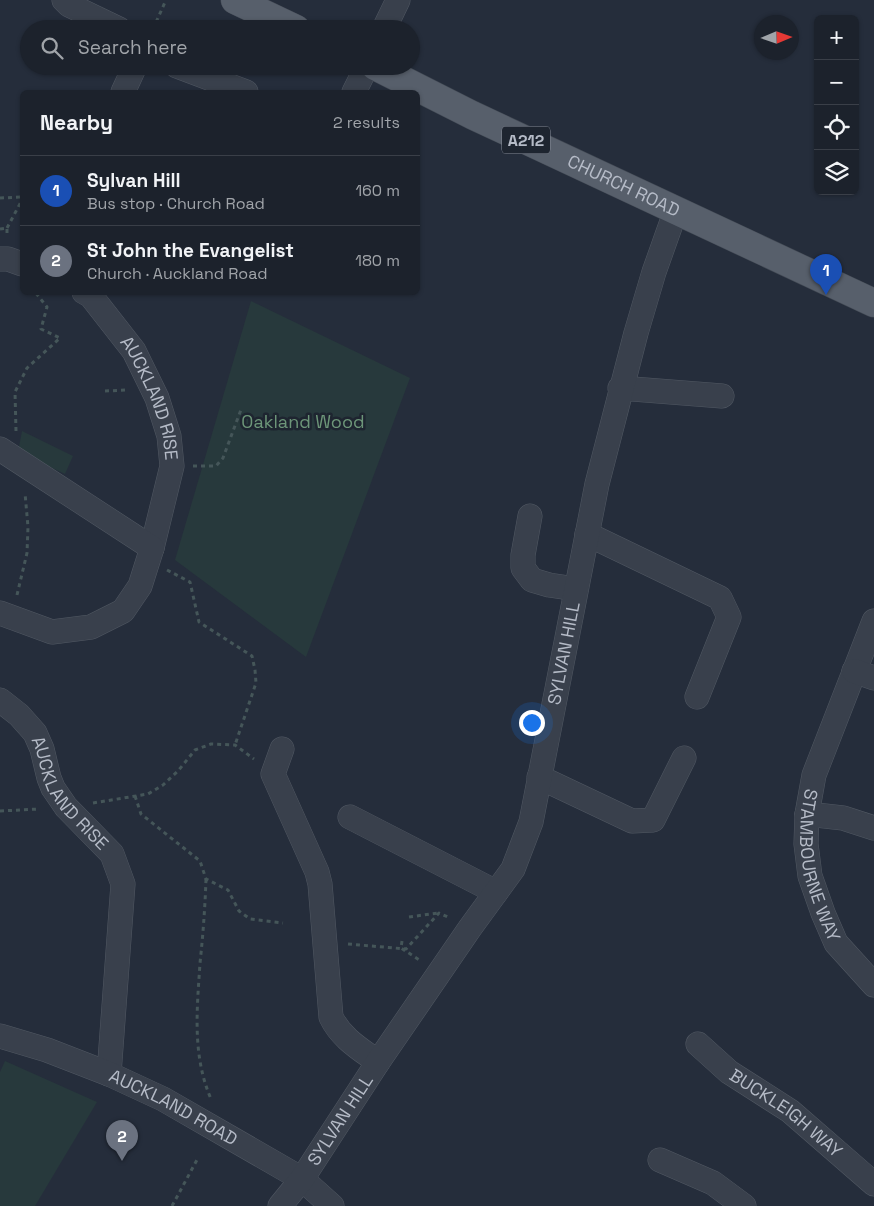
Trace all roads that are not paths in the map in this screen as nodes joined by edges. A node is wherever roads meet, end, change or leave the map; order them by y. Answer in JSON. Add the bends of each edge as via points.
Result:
{"nodes":[{"id":1,"x":64,"y":0,"type":"edge"},
{"id":2,"x":235,"y":0,"type":"edge"},
{"id":3,"x":398,"y":0,"type":"edge"},
{"id":4,"x":100,"y":20,"type":"edge"},
{"id":5,"x":277,"y":20,"type":"edge"},
{"id":6,"x":388,"y":20,"type":"edge"},
{"id":7,"x":130,"y":75,"type":"edge"},
{"id":8,"x":201,"y":75,"type":"edge"},
{"id":9,"x":362,"y":75,"type":"edge"},
{"id":10,"x":393,"y":75,"type":"edge"},
{"id":11,"x":123,"y":90,"type":"edge"},
{"id":12,"x":241,"y":90,"type":"edge"},
{"id":13,"x":355,"y":90,"type":"edge"},
{"id":14,"x":676,"y":210,"type":"junction"},
{"id":15,"x":0,"y":259,"type":"edge"},
{"id":16,"x":20,"y":263,"type":"edge"},
{"id":17,"x":89,"y":295,"type":"edge"},
{"id":18,"x":874,"y":303,"type":"edge"},
{"id":19,"x":620,"y":388,"type":"junction"},
{"id":20,"x":722,"y":396,"type":"dead end"},
{"id":21,"x":0,"y":449,"type":"edge"},
{"id":22,"x":530,"y":516,"type":"dead end"},
{"id":23,"x":587,"y":534,"type":"junction"},
{"id":24,"x":150,"y":554,"type":"junction"},
{"id":25,"x":576,"y":589,"type":"junction"},
{"id":26,"x":0,"y":613,"type":"edge"},
{"id":27,"x":874,"y":621,"type":"edge"},
{"id":28,"x":864,"y":675,"type":"edge"},
{"id":29,"x":697,"y":697,"type":"dead end"},
{"id":30,"x":0,"y":700,"type":"edge"},
{"id":31,"x":282,"y":749,"type":"dead end"},
{"id":32,"x":684,"y":758,"type":"dead end"},
{"id":33,"x":539,"y":777,"type":"junction"},
{"id":34,"x":807,"y":814,"type":"junction"},
{"id":35,"x":350,"y":817,"type":"dead end"},
{"id":36,"x":874,"y":828,"type":"edge"},
{"id":37,"x":496,"y":892,"type":"junction"},
{"id":38,"x":874,"y":985,"type":"edge"},
{"id":39,"x":0,"y":1036,"type":"edge"},
{"id":40,"x":698,"y":1044,"type":"dead end"},
{"id":41,"x":378,"y":1062,"type":"junction"},
{"id":42,"x":109,"y":1074,"type":"junction"},
{"id":43,"x":660,"y":1160,"type":"dead end"},
{"id":44,"x":302,"y":1179,"type":"junction"},
{"id":45,"x":874,"y":1184,"type":"edge"},
{"id":46,"x":280,"y":1206,"type":"edge"},
{"id":47,"x":332,"y":1206,"type":"edge"},
{"id":48,"x":744,"y":1206,"type":"edge"}],
"edges":[{"from":1,"to":4,"type":"street"},
{"from":2,"to":5,"type":"main road"},
{"from":3,"to":6,"type":"street"},
{"from":7,"to":11,"type":"street"},
{"from":8,"to":12,"type":"street"},
{"from":9,"to":13,"type":"street"},
{"from":10,"to":14,"type":"main road","name":"CHURCH ROAD","number":"A212"},
{"from":14,"to":18,"type":"main road","name":"CHURCH ROAD","number":"A212"},
{"from":14,"to":19,"type":"street","name":"SYLVAN HILL"},
{"from":15,"to":16,"type":"street"},
{"from":17,"to":24,"type":"street","name":"AUCKLAND RISE","via":[[134,351],[157,398],[169,436],[172,466]]},
{"from":19,"to":20,"type":"street"},
{"from":19,"to":23,"type":"street","name":"SYLVAN HILL"},
{"from":21,"to":24,"type":"street"},
{"from":22,"to":25,"type":"street","via":[[523,568],[532,580]]},
{"from":23,"to":25,"type":"street","name":"SYLVAN HILL"},
{"from":23,"to":29,"type":"street","via":[[720,598],[730,617]]},
{"from":24,"to":26,"type":"street","name":"AUCKLAND RISE","via":[[140,586],[123,611],[92,627],[52,632]]},
{"from":25,"to":33,"type":"street","name":"SYLVAN HILL"},
{"from":27,"to":28,"type":"street","name":"STAMBOURNE WAY"},
{"from":28,"to":34,"type":"street","name":"STAMBOURNE WAY","via":[[814,775]]},
{"from":30,"to":42,"type":"street","name":"AUCKLAND RISE","via":[[36,733],[49,778],[66,807],[112,854],[123,884]]},
{"from":31,"to":41,"type":"street","name":"SYLVAN HILL","via":[[273,774],[320,884],[331,1016],[347,1039]]},
{"from":32,"to":33,"type":"street","via":[[654,820],[632,821]]},
{"from":33,"to":37,"type":"street","name":"SYLVAN HILL","via":[[531,822],[513,868]]},
{"from":34,"to":36,"type":"street","via":[[843,818]]},
{"from":34,"to":38,"type":"street","name":"STAMBOURNE WAY","via":[[810,876],[823,913],[836,943]]},
{"from":35,"to":37,"type":"street"},
{"from":37,"to":41,"type":"street","name":"SYLVAN HILL"},
{"from":39,"to":42,"type":"street","name":"AUCKLAND ROAD"},
{"from":40,"to":45,"type":"street","name":"BUCKLEIGH WAY","via":[[729,1072],[790,1111]]},
{"from":41,"to":44,"type":"street","name":"SYLVAN HILL"},
{"from":42,"to":44,"type":"street","name":"AUCKLAND ROAD","via":[[163,1099]]},
{"from":43,"to":48,"type":"street","via":[[713,1183]]},
{"from":44,"to":46,"type":"street","name":"SYLVAN HILL"},
{"from":44,"to":47,"type":"street","name":"AUCKLAND ROAD"}]}
